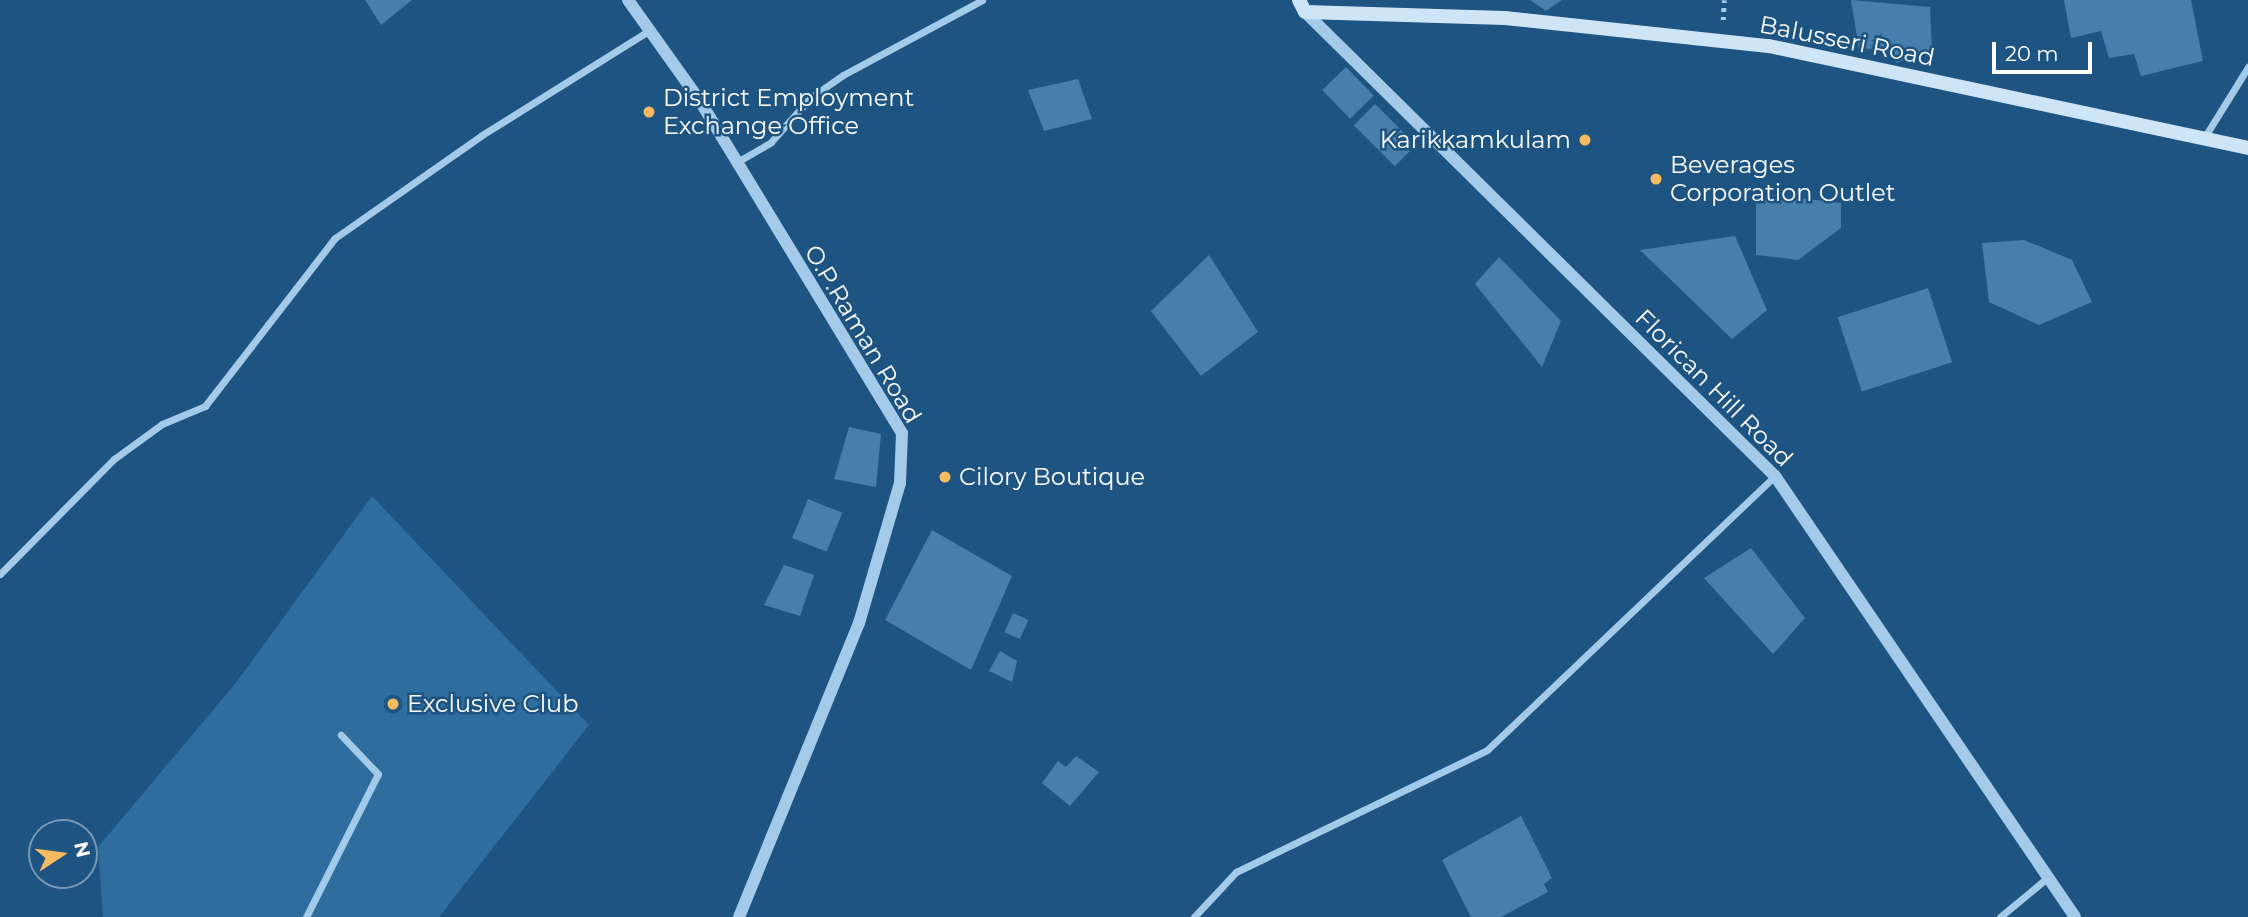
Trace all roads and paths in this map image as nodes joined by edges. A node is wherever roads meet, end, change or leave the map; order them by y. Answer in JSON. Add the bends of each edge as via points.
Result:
{"nodes":[{"id":1,"x":628,"y":0,"type":"edge"},
{"id":2,"x":982,"y":0,"type":"edge"},
{"id":3,"x":1302,"y":6,"type":"edge"},
{"id":4,"x":650,"y":30,"type":"junction"},
{"id":5,"x":2248,"y":66,"type":"edge"},
{"id":6,"x":2204,"y":139,"type":"junction"},
{"id":7,"x":2248,"y":148,"type":"edge"},
{"id":8,"x":737,"y":162,"type":"junction"},
{"id":9,"x":1775,"y":476,"type":"junction"},
{"id":10,"x":0,"y":574,"type":"edge"},
{"id":11,"x":341,"y":735,"type":"dead end"},
{"id":12,"x":2047,"y":877,"type":"junction"},
{"id":13,"x":306,"y":917,"type":"edge"},
{"id":14,"x":739,"y":917,"type":"edge"},
{"id":15,"x":1194,"y":917,"type":"edge"},
{"id":16,"x":2000,"y":917,"type":"edge"},
{"id":17,"x":2075,"y":917,"type":"edge"}],
"edges":[{"from":1,"to":4,"type":"street","name":"O.P.Raman Road"},
{"from":2,"to":8,"type":"street","via":[[843,75],[810,98],[771,142]]},
{"from":3,"to":6,"type":"main road","name":"Balusseri Road","via":[[1505,18],[1769,46]]},
{"from":3,"to":9,"type":"street","name":"Florican Hill Road"},
{"from":4,"to":8,"type":"street","name":"O.P.Raman Road"},
{"from":4,"to":10,"type":"street","via":[[482,135],[335,238],[304,287],[205,406],[162,424],[114,460]]},
{"from":5,"to":6,"type":"street"},
{"from":6,"to":7,"type":"main road","name":"Balusseri Road"},
{"from":8,"to":14,"type":"street","name":"O.P.Raman Road","via":[[902,433],[904,456],[859,623]]},
{"from":9,"to":12,"type":"street","name":"Florican Hill Road"},
{"from":9,"to":15,"type":"street","via":[[1487,750],[1236,872]]},
{"from":11,"to":13,"type":"street","via":[[378,774]]},
{"from":12,"to":16,"type":"street"},
{"from":12,"to":17,"type":"street","name":"Florican Hill Road"}]}
